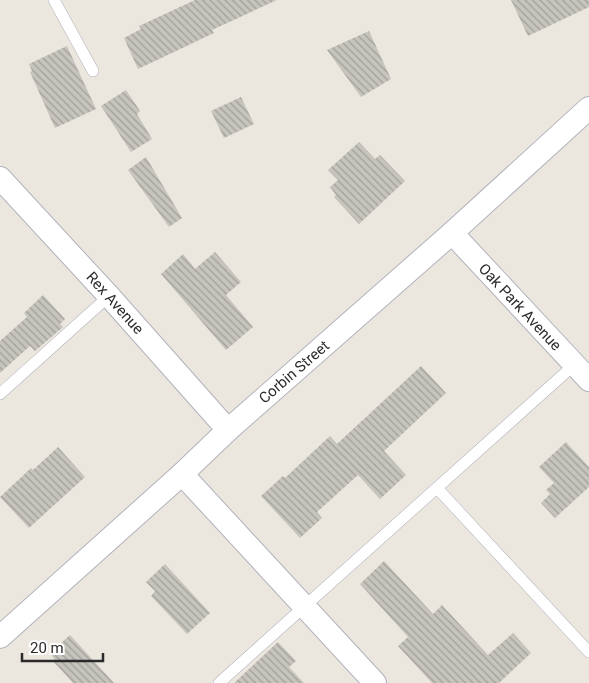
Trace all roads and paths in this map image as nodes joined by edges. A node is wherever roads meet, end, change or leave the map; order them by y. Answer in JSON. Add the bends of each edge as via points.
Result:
{"nodes":[{"id":1,"x":54,"y":0,"type":"edge"},
{"id":2,"x":93,"y":71,"type":"dead end"},
{"id":3,"x":589,"y":108,"type":"edge"},
{"id":4,"x":0,"y":178,"type":"edge"},
{"id":5,"x":452,"y":233,"type":"junction"},
{"id":6,"x":109,"y":296,"type":"junction"},
{"id":7,"x":582,"y":373,"type":"edge"},
{"id":8,"x":0,"y":394,"type":"edge"},
{"id":9,"x":228,"y":430,"type":"junction"},
{"id":10,"x":182,"y":474,"type":"junction"},
{"id":11,"x":437,"y":488,"type":"junction"},
{"id":12,"x":304,"y":607,"type":"junction"},
{"id":13,"x":0,"y":638,"type":"edge"},
{"id":14,"x":589,"y":652,"type":"edge"},
{"id":15,"x":219,"y":683,"type":"edge"},
{"id":16,"x":375,"y":683,"type":"edge"}],
"edges":[{"from":1,"to":2,"type":"lane"},
{"from":3,"to":5,"type":"street","name":"Corbin Street"},
{"from":4,"to":6,"type":"street","name":"Rex Avenue"},
{"from":5,"to":7,"type":"street","name":"Oak Park Avenue"},
{"from":5,"to":9,"type":"street","name":"Corbin Street"},
{"from":6,"to":8,"type":"lane"},
{"from":6,"to":9,"type":"street","name":"Rex Avenue"},
{"from":7,"to":11,"type":"lane"},
{"from":9,"to":10,"type":"street","name":"Corbin Street"},
{"from":10,"to":12,"type":"street"},
{"from":10,"to":13,"type":"street","name":"Corbin Street"},
{"from":11,"to":12,"type":"lane"},
{"from":11,"to":14,"type":"lane"},
{"from":12,"to":15,"type":"lane"},
{"from":12,"to":16,"type":"street"}]}
